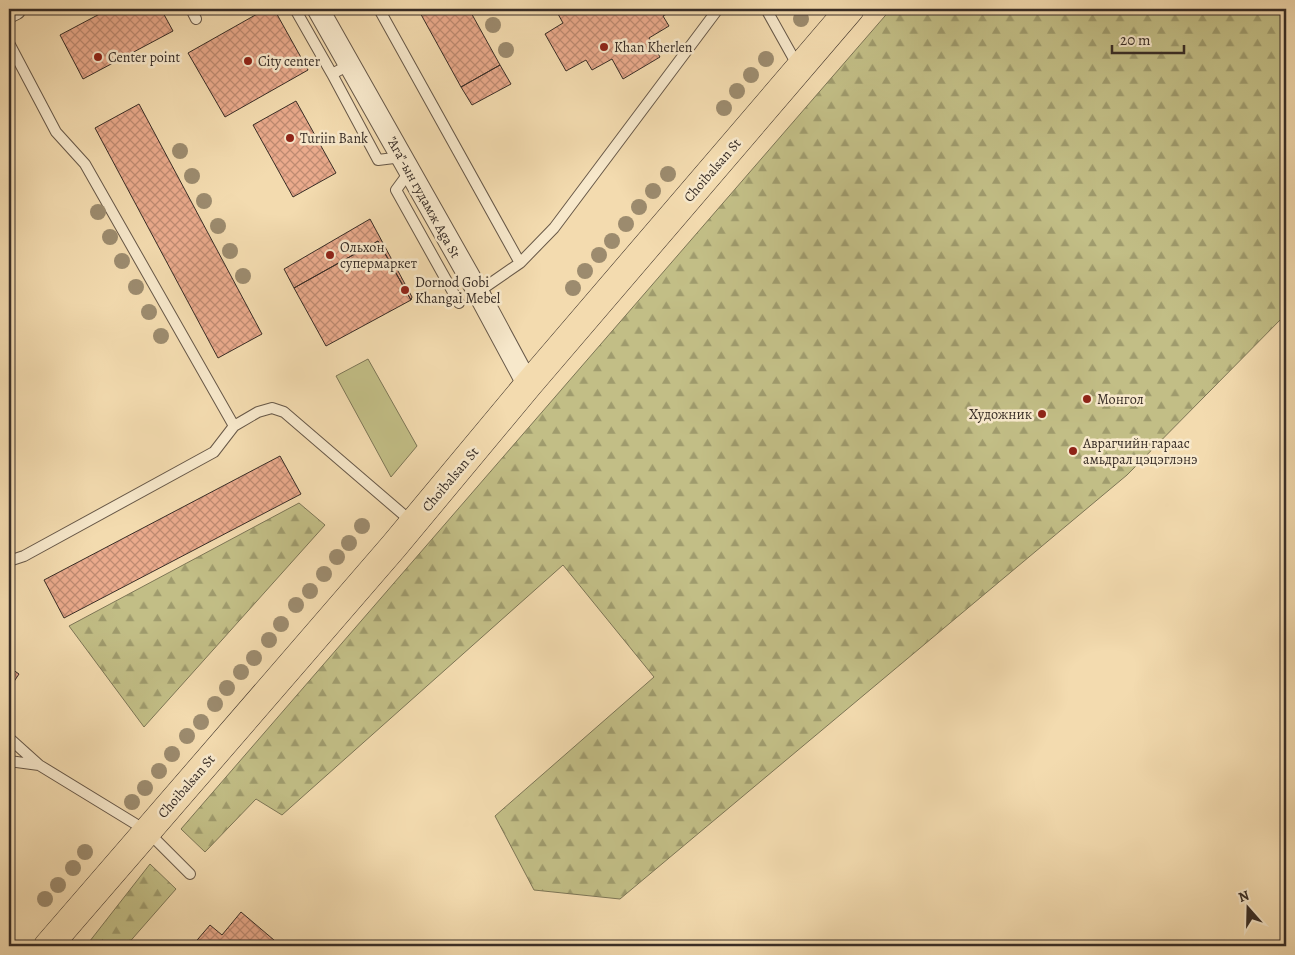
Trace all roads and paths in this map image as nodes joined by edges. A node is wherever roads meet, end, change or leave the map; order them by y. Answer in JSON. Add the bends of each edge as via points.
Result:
{"nodes":[{"id":1,"x":15,"y":9,"type":"edge"},
{"id":2,"x":191,"y":9,"type":"edge"},
{"id":3,"x":295,"y":9,"type":"edge"},
{"id":4,"x":318,"y":9,"type":"edge"},
{"id":5,"x":379,"y":9,"type":"edge"},
{"id":6,"x":718,"y":9,"type":"edge"},
{"id":7,"x":766,"y":9,"type":"edge"},
{"id":8,"x":850,"y":9,"type":"edge"},
{"id":9,"x":9,"y":12,"type":"edge"},
{"id":10,"x":196,"y":19,"type":"dead end"},
{"id":11,"x":9,"y":43,"type":"edge"},
{"id":12,"x":799,"y":69,"type":"junction"},
{"id":13,"x":341,"y":70,"type":"junction"},
{"id":14,"x":406,"y":164,"type":"junction"},
{"id":15,"x":520,"y":263,"type":"junction"},
{"id":16,"x":478,"y":292,"type":"junction"},
{"id":17,"x":459,"y":303,"type":"dead end"},
{"id":18,"x":528,"y":385,"type":"junction"},
{"id":19,"x":234,"y":426,"type":"junction"},
{"id":20,"x":413,"y":523,"type":"junction"},
{"id":21,"x":9,"y":562,"type":"edge"},
{"id":22,"x":9,"y":738,"type":"edge"},
{"id":23,"x":9,"y":761,"type":"edge"},
{"id":24,"x":39,"y":765,"type":"junction"},
{"id":25,"x":147,"y":831,"type":"junction"},
{"id":26,"x":190,"y":874,"type":"dead end"},
{"id":27,"x":48,"y":946,"type":"edge"}],
"edges":[{"from":1,"to":9,"type":"street"},
{"from":2,"to":10,"type":"lane"},
{"from":3,"to":13,"type":"lane"},
{"from":4,"to":13,"type":"street","name":"\"Ага\"-ын гудамж Aga St"},
{"from":5,"to":15,"type":"lane"},
{"from":6,"to":15,"type":"lane","via":[[554,228]]},
{"from":7,"to":12,"type":"lane"},
{"from":8,"to":12,"type":"highway","name":"Choibalsan St"},
{"from":11,"to":19,"type":"lane","via":[[56,132],[85,164]]},
{"from":12,"to":18,"type":"highway","name":"Choibalsan St"},
{"from":13,"to":14,"type":"street","name":"\"Ага\"-ын гудамж Aga St"},
{"from":14,"to":16,"type":"street","name":"\"Ага\"-ын гудамж Aga St"},
{"from":14,"to":17,"type":"lane","via":[[396,190]]},
{"from":15,"to":16,"type":"lane"},
{"from":16,"to":18,"type":"street","name":"\"Ага\"-ын гудамж Aga St"},
{"from":18,"to":20,"type":"highway","name":"Choibalsan St"},
{"from":19,"to":20,"type":"lane","via":[[272,408],[284,412]]},
{"from":19,"to":21,"type":"lane","via":[[214,452]]},
{"from":20,"to":25,"type":"highway","name":"Choibalsan St"},
{"from":22,"to":24,"type":"lane"},
{"from":23,"to":24,"type":"lane"},
{"from":24,"to":25,"type":"lane"},
{"from":25,"to":26,"type":"lane"},
{"from":25,"to":27,"type":"highway","name":"Choibalsan St"}]}
